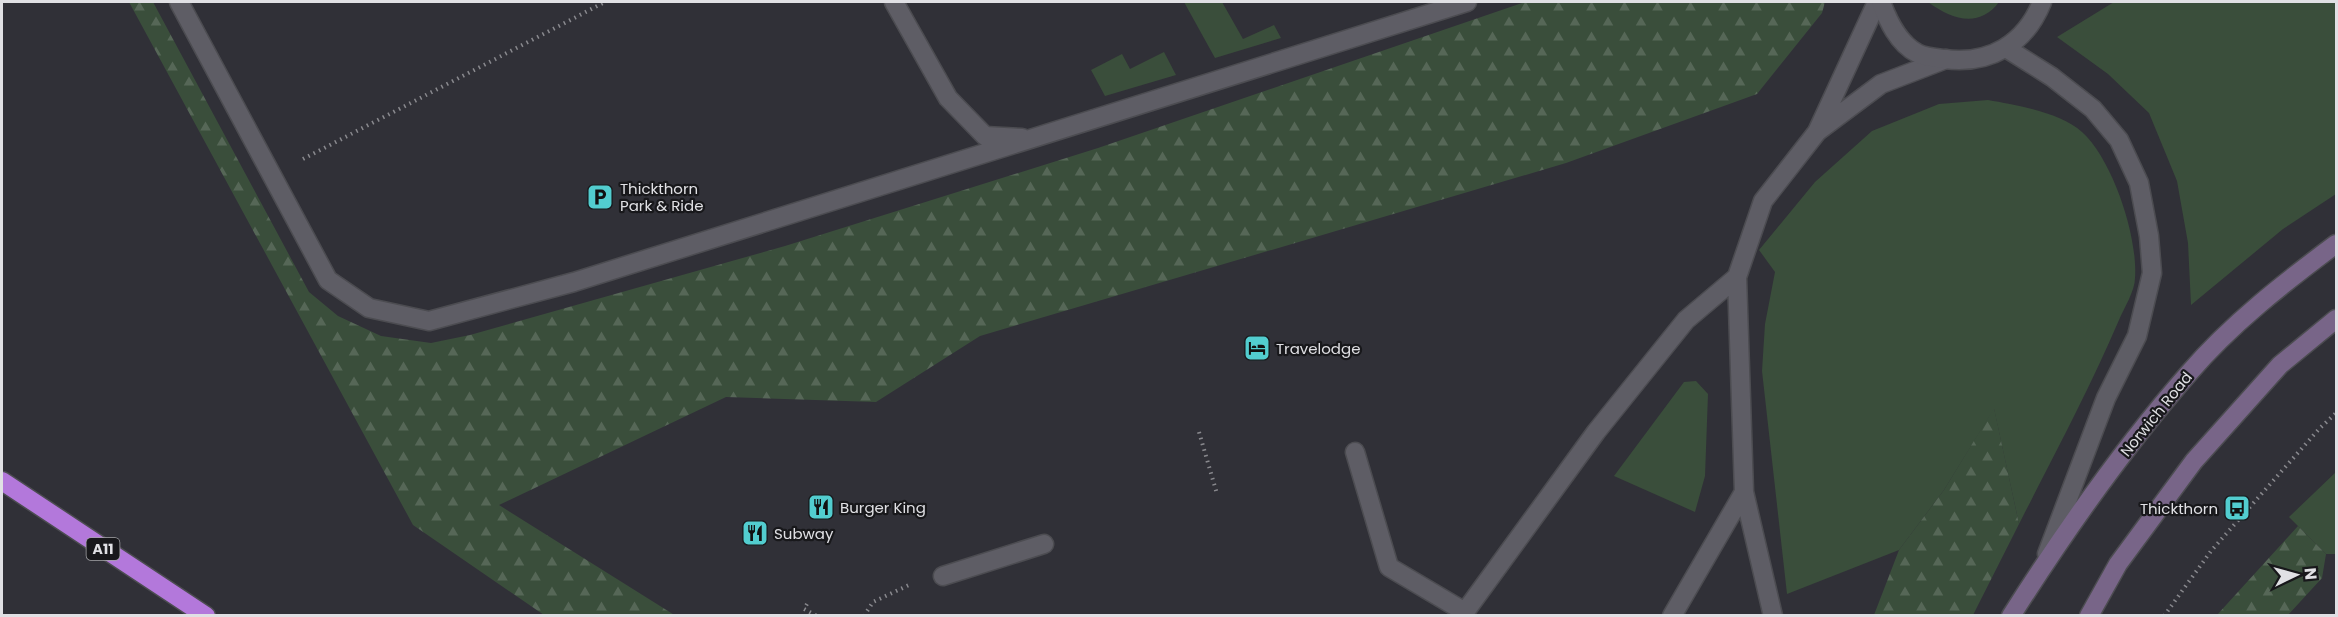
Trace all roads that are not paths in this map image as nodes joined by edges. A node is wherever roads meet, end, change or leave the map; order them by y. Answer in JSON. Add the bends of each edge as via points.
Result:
{"nodes":[{"id":1,"x":178,"y":2,"type":"edge"},
{"id":2,"x":894,"y":2,"type":"edge"},
{"id":3,"x":1467,"y":2,"type":"edge"},
{"id":4,"x":1876,"y":2,"type":"edge"},
{"id":5,"x":1881,"y":2,"type":"edge"},
{"id":6,"x":2042,"y":2,"type":"edge"},
{"id":7,"x":2006,"y":48,"type":"junction"},
{"id":8,"x":1946,"y":59,"type":"junction"},
{"id":9,"x":1817,"y":132,"type":"junction"},
{"id":10,"x":1030,"y":139,"type":"junction"},
{"id":11,"x":2337,"y":244,"type":"edge"},
{"id":12,"x":1737,"y":277,"type":"junction"},
{"id":13,"x":2337,"y":319,"type":"edge"},
{"id":14,"x":1355,"y":452,"type":"dead end"},
{"id":15,"x":2,"y":481,"type":"edge"},
{"id":16,"x":1744,"y":492,"type":"junction"},
{"id":17,"x":1044,"y":544,"type":"dead end"},
{"id":18,"x":2042,"y":567,"type":"junction"},
{"id":19,"x":943,"y":576,"type":"road end"},
{"id":20,"x":1464,"y":614,"type":"edge"},
{"id":21,"x":206,"y":615,"type":"edge"},
{"id":22,"x":1672,"y":615,"type":"edge"},
{"id":23,"x":1773,"y":615,"type":"edge"},
{"id":24,"x":2012,"y":615,"type":"edge"},
{"id":25,"x":2089,"y":615,"type":"edge"}],
"edges":[{"from":1,"to":10,"type":"street","via":[[328,280],[369,308],[429,321],[574,282]]},
{"from":2,"to":10,"type":"street","via":[[948,99],[985,136]]},
{"from":3,"to":10,"type":"street"},
{"from":4,"to":9,"type":"street"},
{"from":5,"to":8,"type":"street","via":[[1901,41],[1918,54]]},
{"from":6,"to":7,"type":"street","via":[[2026,30]]},
{"from":7,"to":8,"type":"street","via":[[1968,61]]},
{"from":7,"to":18,"type":"street","via":[[2093,109],[2119,140],[2139,183],[2152,273],[2137,336],[2106,398]]},
{"from":8,"to":9,"type":"street","via":[[1881,84]]},
{"from":9,"to":12,"type":"street","via":[[1763,201]]},
{"from":11,"to":18,"type":"main road","name":"Norwich Road","via":[[2257,307],[2190,371],[2109,472]]},
{"from":12,"to":16,"type":"street"},
{"from":12,"to":20,"type":"street","via":[[1686,320],[1596,432]]},
{"from":13,"to":25,"type":"main road","via":[[2280,365],[2194,461],[2118,564]]},
{"from":14,"to":20,"type":"street","via":[[1389,567]]},
{"from":15,"to":21,"type":"highway","number":"A11"},
{"from":16,"to":22,"type":"street"},
{"from":16,"to":23,"type":"street"},
{"from":17,"to":19,"type":"street"},
{"from":18,"to":24,"type":"main road","name":"Norwich Road"}]}
